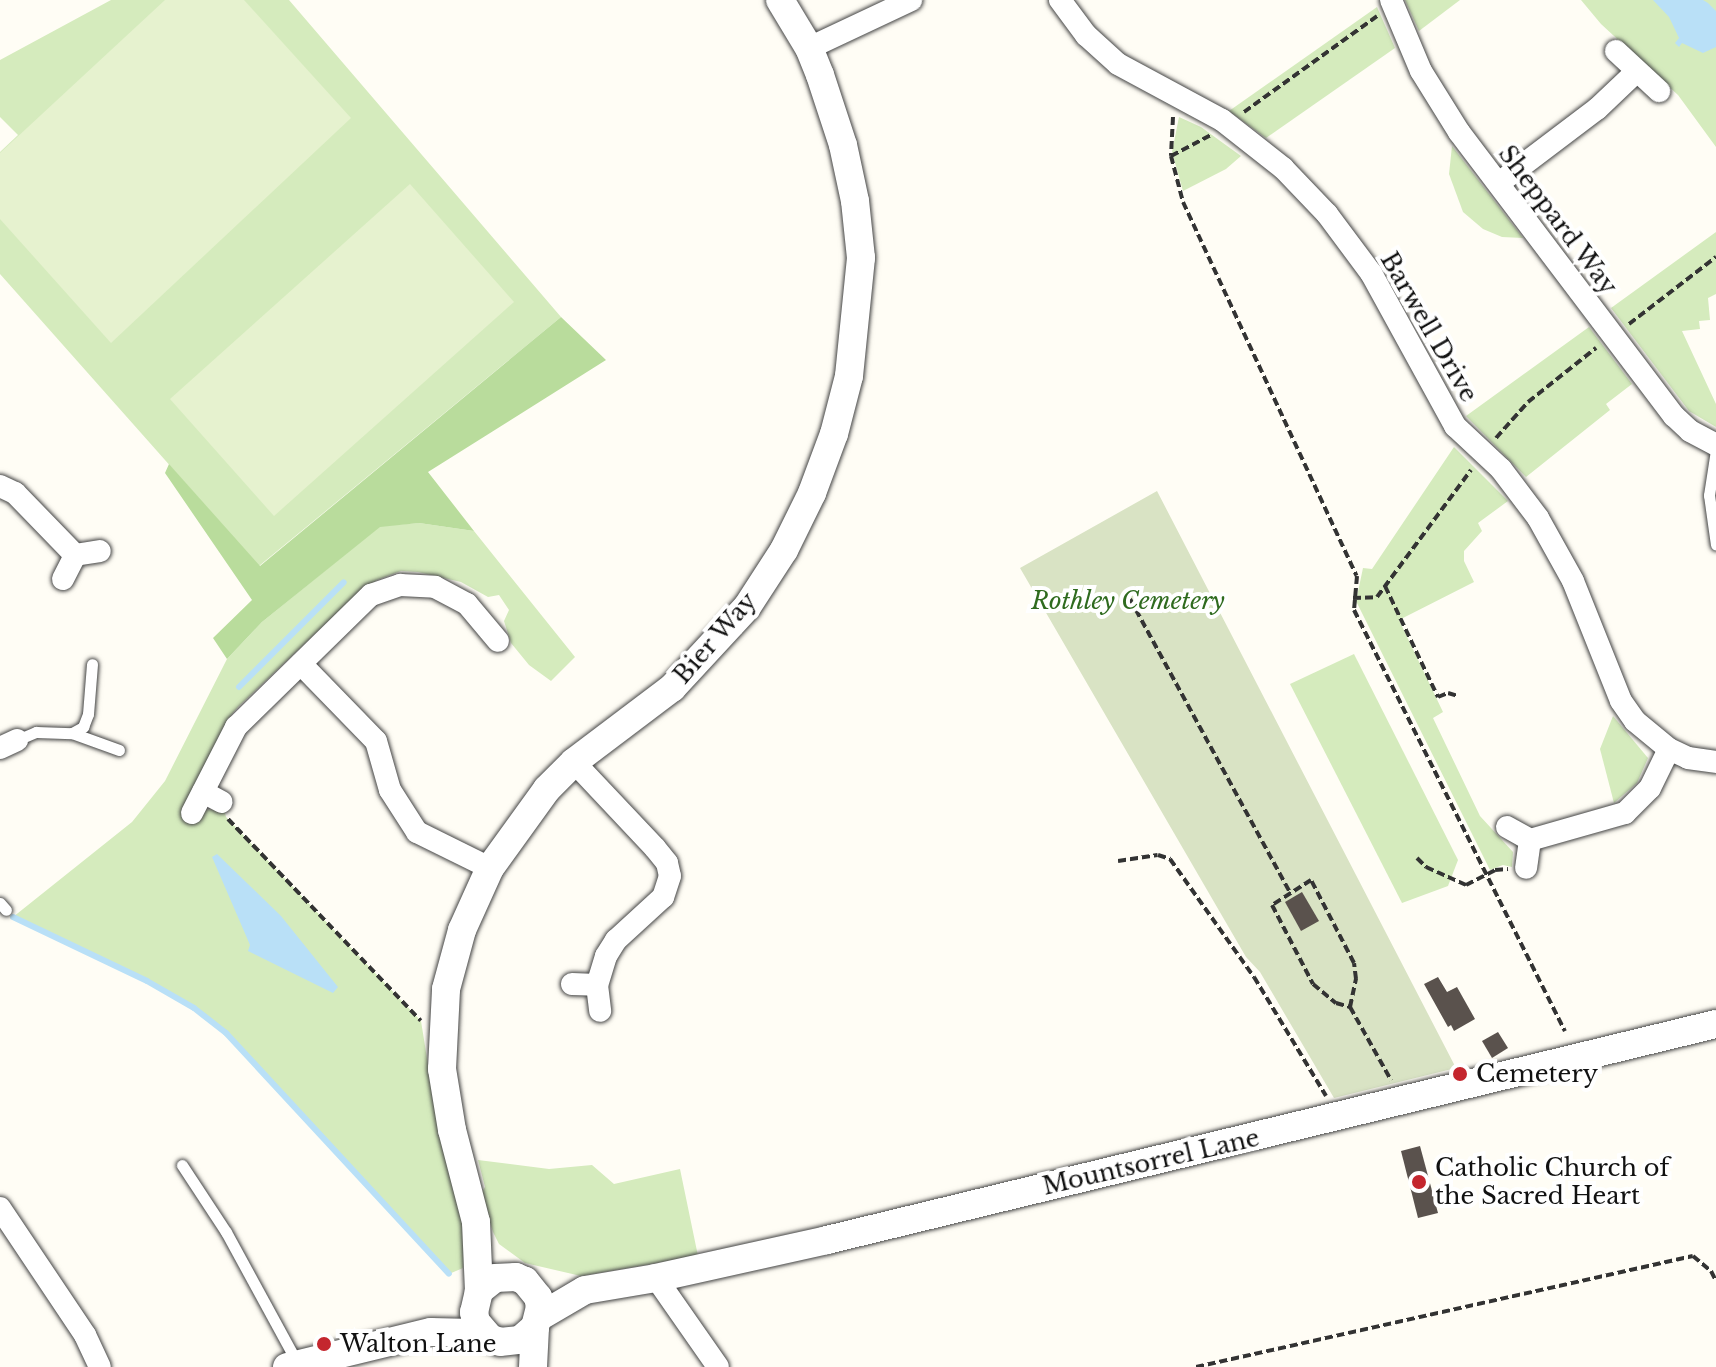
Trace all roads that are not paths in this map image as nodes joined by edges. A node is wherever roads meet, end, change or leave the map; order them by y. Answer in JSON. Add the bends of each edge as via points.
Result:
{"nodes":[{"id":1,"x":780,"y":0,"type":"edge"},
{"id":2,"x":911,"y":0,"type":"edge"},
{"id":3,"x":1060,"y":0,"type":"edge"},
{"id":4,"x":1392,"y":2,"type":"edge"},
{"id":5,"x":809,"y":48,"type":"junction"},
{"id":6,"x":1616,"y":51,"type":"dead end"},
{"id":7,"x":1637,"y":71,"type":"junction"},
{"id":8,"x":1659,"y":91,"type":"dead end"},
{"id":9,"x":1499,"y":183,"type":"junction"},
{"id":10,"x":1716,"y":448,"type":"edge"},
{"id":11,"x":0,"y":486,"type":"edge"},
{"id":12,"x":1716,"y":545,"type":"edge"},
{"id":13,"x":100,"y":551,"type":"dead end"},
{"id":14,"x":75,"y":555,"type":"junction"},
{"id":15,"x":63,"y":579,"type":"dead end"},
{"id":16,"x":498,"y":641,"type":"dead end"},
{"id":17,"x":92,"y":664,"type":"dead end"},
{"id":18,"x":301,"y":664,"type":"junction"},
{"id":19,"x":72,"y":733,"type":"junction"},
{"id":20,"x":8,"y":744,"type":"edge"},
{"id":21,"x":1669,"y":749,"type":"junction"},
{"id":22,"x":119,"y":750,"type":"dead end"},
{"id":23,"x":574,"y":762,"type":"junction"},
{"id":24,"x":1716,"y":762,"type":"edge"},
{"id":25,"x":192,"y":813,"type":"dead end"},
{"id":26,"x":1507,"y":827,"type":"dead end"},
{"id":27,"x":1530,"y":840,"type":"junction"},
{"id":28,"x":490,"y":868,"type":"junction"},
{"id":29,"x":1526,"y":868,"type":"dead end"},
{"id":30,"x":572,"y":984,"type":"dead end"},
{"id":31,"x":597,"y":985,"type":"junction"},
{"id":32,"x":600,"y":1011,"type":"dead end"},
{"id":33,"x":1716,"y":1024,"type":"edge"},
{"id":34,"x":182,"y":1165,"type":"dead end"},
{"id":35,"x":0,"y":1208,"type":"edge"},
{"id":36,"x":476,"y":1222,"type":"junction"},
{"id":37,"x":656,"y":1278,"type":"junction"},
{"id":38,"x":520,"y":1279,"type":"junction"},
{"id":39,"x":585,"y":1290,"type":"junction"},
{"id":40,"x":477,"y":1296,"type":"junction"},
{"id":41,"x":537,"y":1322,"type":"junction"},
{"id":42,"x":431,"y":1332,"type":"junction"},
{"id":43,"x":495,"y":1340,"type":"junction"},
{"id":44,"x":292,"y":1366,"type":"edge"},
{"id":45,"x":100,"y":1367,"type":"edge"},
{"id":46,"x":513,"y":1367,"type":"edge"},
{"id":47,"x":533,"y":1367,"type":"edge"},
{"id":48,"x":718,"y":1367,"type":"edge"}],
"edges":[{"from":1,"to":5,"type":"street","name":"Bier Way"},
{"from":2,"to":5,"type":"street"},
{"from":3,"to":21,"type":"street","name":"Barwell Drive","via":[[1086,35],[1118,64],[1227,124],[1283,168],[1336,226],[1371,273],[1442,406],[1519,490],[1556,547],[1621,701],[1649,736]]},
{"from":4,"to":9,"type":"street","name":"Sheppard Way","via":[[1421,71]]},
{"from":5,"to":23,"type":"street","name":"Bier Way","via":[[843,145],[861,258],[849,376],[834,434],[784,550],[747,607],[672,688]]},
{"from":6,"to":7,"type":"street"},
{"from":7,"to":8,"type":"street"},
{"from":7,"to":9,"type":"street","via":[[1576,126]]},
{"from":9,"to":10,"type":"street","name":"Sheppard Way","via":[[1674,416]]},
{"from":10,"to":12,"type":"lane","via":[[1709,495]]},
{"from":11,"to":14,"type":"street","via":[[15,493]]},
{"from":13,"to":14,"type":"street"},
{"from":14,"to":15,"type":"street"},
{"from":16,"to":18,"type":"street","via":[[489,616],[435,587],[417,584],[384,588],[360,604]]},
{"from":17,"to":19,"type":"lane","via":[[88,714],[83,727]]},
{"from":18,"to":25,"type":"street","via":[[236,727],[212,797]]},
{"from":18,"to":28,"type":"street","via":[[376,741],[390,790],[417,832]]},
{"from":19,"to":20,"type":"lane","via":[[36,732]]},
{"from":19,"to":22,"type":"lane"},
{"from":21,"to":24,"type":"street","name":"Barwell Drive"},
{"from":21,"to":27,"type":"street","via":[[1650,788],[1625,813]]},
{"from":23,"to":28,"type":"street","name":"Bier Way","via":[[547,789]]},
{"from":23,"to":31,"type":"street","via":[[655,848],[670,876],[663,897],[616,940]]},
{"from":26,"to":27,"type":"street"},
{"from":27,"to":29,"type":"street"},
{"from":28,"to":36,"type":"street","name":"Bier Way","via":[[462,930],[446,989],[428,1020]]},
{"from":30,"to":31,"type":"street"},
{"from":31,"to":32,"type":"street"},
{"from":33,"to":37,"type":"street","name":"Mountsorrel Lane"},
{"from":34,"to":44,"type":"lane","via":[[226,1232]]},
{"from":35,"to":45,"type":"street","via":[[85,1335]]},
{"from":36,"to":38,"type":"street","name":"Bier Way","via":[[502,1263]]},
{"from":36,"to":40,"type":"street","name":"Bier Way"},
{"from":37,"to":39,"type":"street","name":"Mountsorrel Lane"},
{"from":37,"to":48,"type":"street"},
{"from":38,"to":39,"type":"street","name":"Mountsorrel Lane"},
{"from":38,"to":40,"type":"street","via":[[495,1278]]},
{"from":38,"to":41,"type":"street","via":[[538,1297]]},
{"from":39,"to":41,"type":"street","name":"Mountsorrel Lane"},
{"from":40,"to":42,"type":"street"},
{"from":40,"to":43,"type":"street","via":[[476,1322]]},
{"from":41,"to":43,"type":"street","via":[[520,1340]]},
{"from":41,"to":47,"type":"street"},
{"from":42,"to":43,"type":"street","via":[[473,1333]]},
{"from":42,"to":44,"type":"street"},
{"from":43,"to":46,"type":"street"}]}
